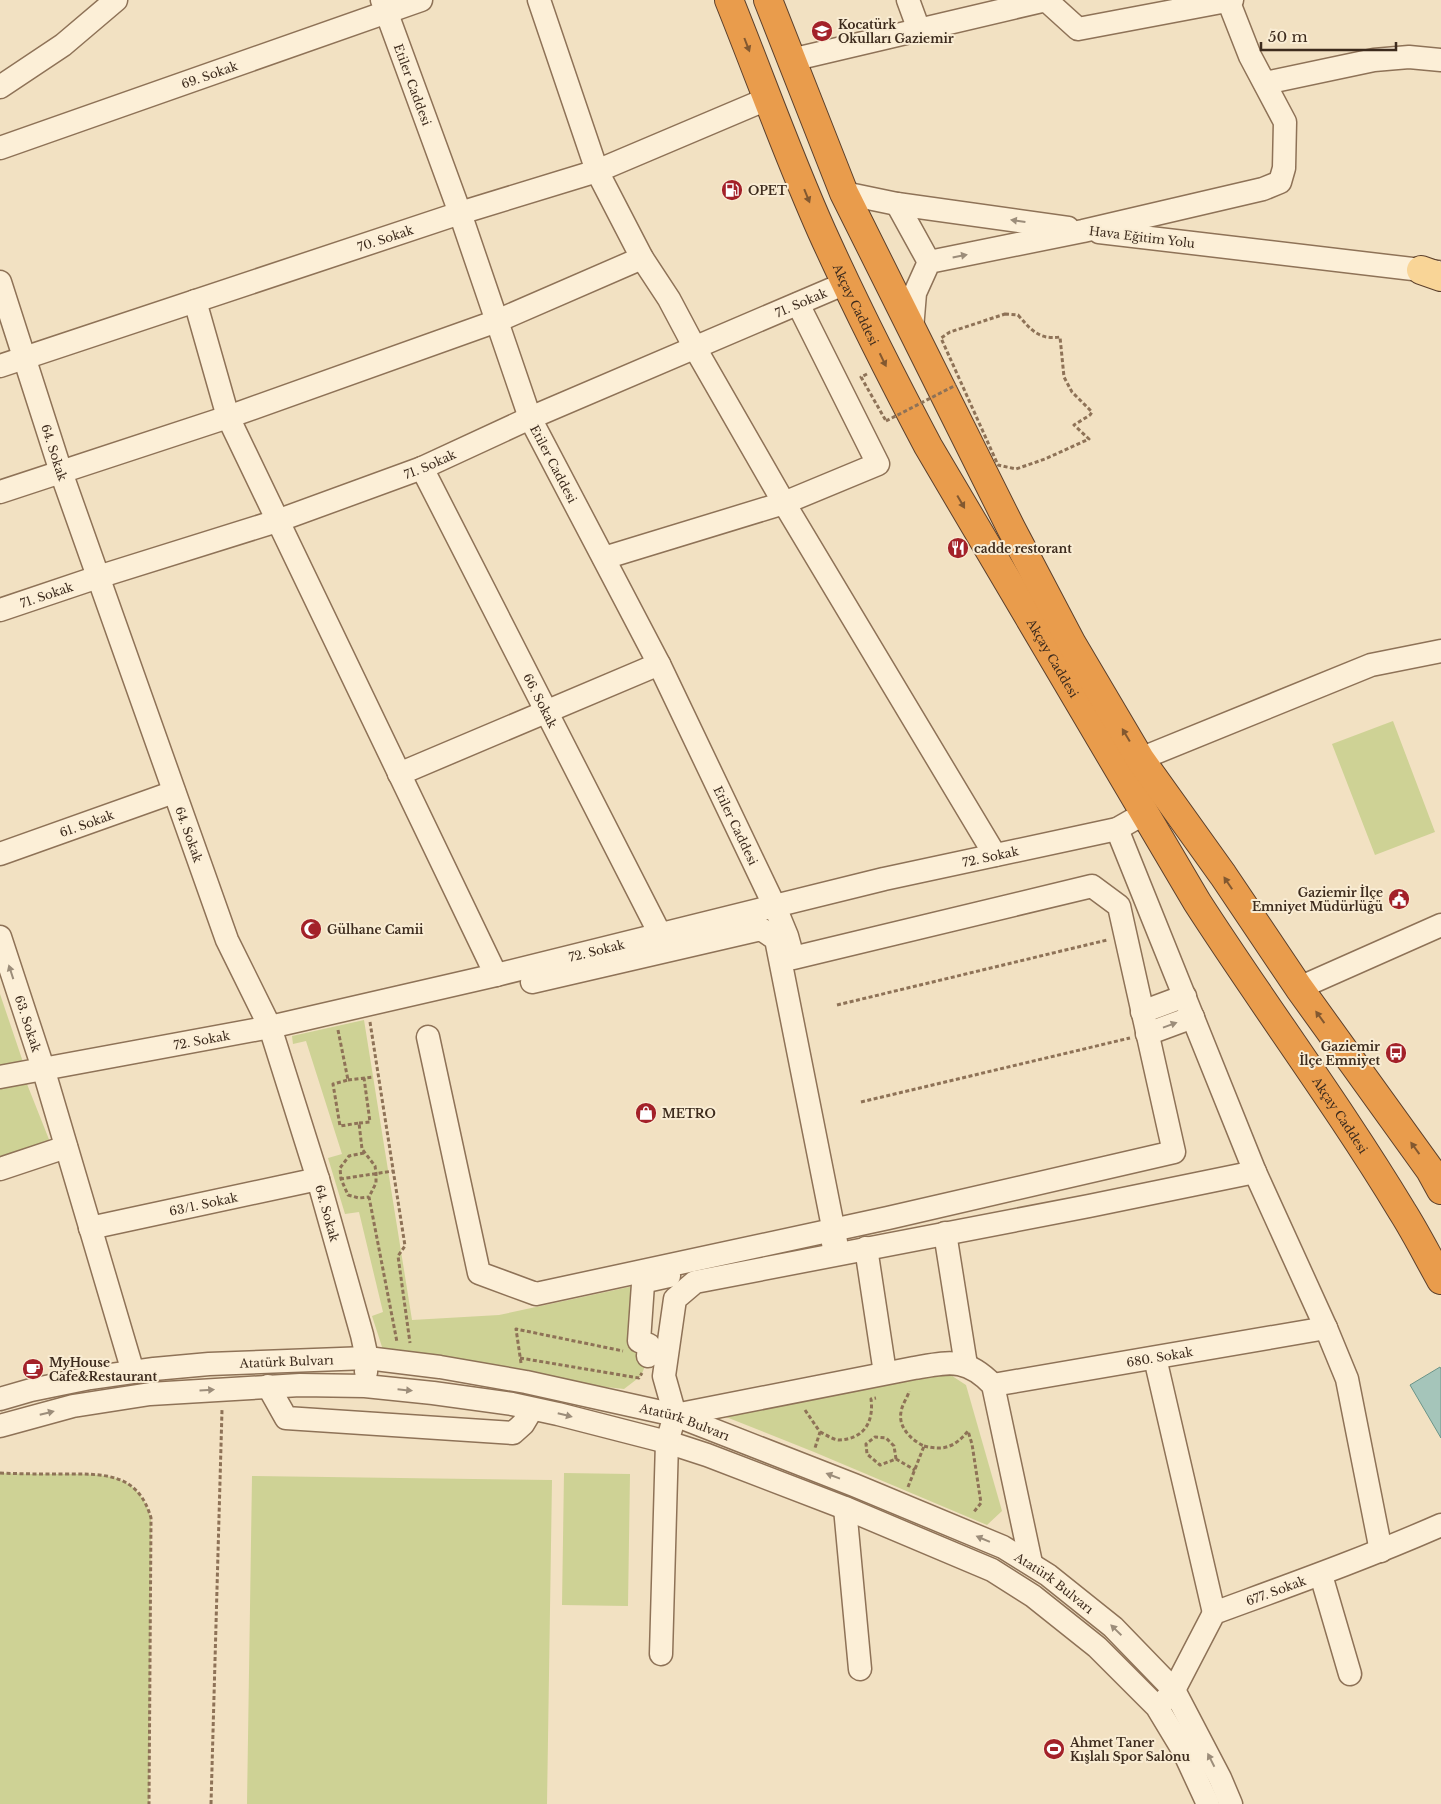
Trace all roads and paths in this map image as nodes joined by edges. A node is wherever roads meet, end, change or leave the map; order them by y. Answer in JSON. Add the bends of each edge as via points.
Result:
{"nodes":[{"id":1,"x":116,"y":0,"type":"edge"},
{"id":2,"x":421,"y":0,"type":"edge"},
{"id":3,"x":539,"y":0,"type":"edge"},
{"id":4,"x":729,"y":0,"type":"edge"},
{"id":5,"x":768,"y":0,"type":"edge"},
{"id":6,"x":908,"y":0,"type":"edge"},
{"id":7,"x":1069,"y":0,"type":"edge"},
{"id":8,"x":1230,"y":0,"type":"edge"},
{"id":9,"x":383,"y":6,"type":"edge"},
{"id":10,"x":1078,"y":29,"type":"junction"},
{"id":11,"x":918,"y":30,"type":"junction"},
{"id":12,"x":791,"y":60,"type":"junction"},
{"id":13,"x":1441,"y":60,"type":"edge"},
{"id":14,"x":1265,"y":83,"type":"junction"},
{"id":15,"x":0,"y":87,"type":"edge"},
{"id":16,"x":768,"y":100,"type":"junction"},
{"id":17,"x":0,"y":148,"type":"edge"},
{"id":18,"x":597,"y":171,"type":"junction"},
{"id":19,"x":844,"y":193,"type":"junction"},
{"id":20,"x":897,"y":204,"type":"junction"},
{"id":21,"x":460,"y":213,"type":"junction"},
{"id":22,"x":1083,"y":231,"type":"junction"},
{"id":23,"x":642,"y":258,"type":"junction"},
{"id":24,"x":929,"y":262,"type":"junction"},
{"id":25,"x":1436,"y":272,"type":"edge"},
{"id":26,"x":0,"y":282,"type":"edge"},
{"id":27,"x":846,"y":283,"type":"junction"},
{"id":28,"x":195,"y":301,"type":"junction"},
{"id":29,"x":798,"y":304,"type":"junction"},
{"id":30,"x":497,"y":321,"type":"junction"},
{"id":31,"x":912,"y":329,"type":"junction"},
{"id":32,"x":695,"y":348,"type":"junction"},
{"id":33,"x":24,"y":358,"type":"junction"},
{"id":34,"x":0,"y":366,"type":"edge"},
{"id":35,"x":956,"y":385,"type":"dead end"},
{"id":36,"x":869,"y":390,"type":"dead end"},
{"id":37,"x":228,"y":417,"type":"junction"},
{"id":38,"x":530,"y":418,"type":"junction"},
{"id":39,"x":1089,"y":440,"type":"joint"},
{"id":40,"x":422,"y":468,"type":"junction"},
{"id":41,"x":62,"y":472,"type":"junction"},
{"id":42,"x":0,"y":492,"type":"edge"},
{"id":43,"x":784,"y":502,"type":"junction"},
{"id":44,"x":277,"y":521,"type":"junction"},
{"id":45,"x":604,"y":558,"type":"junction"},
{"id":46,"x":98,"y":577,"type":"junction"},
{"id":47,"x":0,"y":610,"type":"edge"},
{"id":48,"x":1441,"y":650,"type":"edge"},
{"id":49,"x":659,"y":664,"type":"junction"},
{"id":50,"x":546,"y":712,"type":"junction"},
{"id":51,"x":1140,"y":759,"type":"junction"},
{"id":52,"x":399,"y":774,"type":"junction"},
{"id":53,"x":174,"y":792,"type":"junction"},
{"id":54,"x":1145,"y":813,"type":"junction"},
{"id":55,"x":1117,"y":829,"type":"junction"},
{"id":56,"x":0,"y":854,"type":"edge"},
{"id":57,"x":995,"y":855,"type":"junction"},
{"id":58,"x":775,"y":907,"type":"junction"},
{"id":59,"x":1441,"y":925,"type":"edge"},
{"id":60,"x":660,"y":934,"type":"junction"},
{"id":61,"x":1125,"y":935,"type":"junction"},
{"id":62,"x":0,"y":937,"type":"edge"},
{"id":63,"x":496,"y":975,"type":"junction"},
{"id":64,"x":1299,"y":988,"type":"junction"},
{"id":65,"x":838,"y":1005,"type":"dead end"},
{"id":66,"x":1189,"y":1006,"type":"junction"},
{"id":67,"x":367,"y":1020,"type":"joint"},
{"id":68,"x":1145,"y":1023,"type":"junction"},
{"id":69,"x":270,"y":1026,"type":"junction"},
{"id":70,"x":337,"y":1026,"type":"dead end"},
{"id":71,"x":428,"y":1037,"type":"dead end"},
{"id":72,"x":43,"y":1068,"type":"junction"},
{"id":73,"x":0,"y":1077,"type":"edge"},
{"id":74,"x":373,"y":1077,"type":"dead end"},
{"id":75,"x":364,"y":1078,"type":"junction"},
{"id":76,"x":348,"y":1080,"type":"junction"},
{"id":77,"x":861,"y":1102,"type":"dead end"},
{"id":78,"x":359,"y":1124,"type":"junction"},
{"id":79,"x":66,"y":1148,"type":"junction"},
{"id":80,"x":365,"y":1153,"type":"junction"},
{"id":81,"x":0,"y":1169,"type":"edge"},
{"id":82,"x":393,"y":1170,"type":"junction"},
{"id":83,"x":1255,"y":1172,"type":"junction"},
{"id":84,"x":376,"y":1173,"type":"junction"},
{"id":85,"x":341,"y":1179,"type":"junction"},
{"id":86,"x":319,"y":1181,"type":"junction"},
{"id":87,"x":1441,"y":1190,"type":"edge"},
{"id":88,"x":369,"y":1197,"type":"junction"},
{"id":89,"x":90,"y":1228,"type":"junction"},
{"id":90,"x":833,"y":1230,"type":"junction"},
{"id":91,"x":946,"y":1233,"type":"junction"},
{"id":92,"x":866,"y":1248,"type":"junction"},
{"id":93,"x":1441,"y":1280,"type":"edge"},
{"id":94,"x":1326,"y":1328,"type":"junction"},
{"id":95,"x":648,"y":1356,"type":"joint"},
{"id":96,"x":367,"y":1358,"type":"junction"},
{"id":97,"x":520,"y":1358,"type":"junction"},
{"id":98,"x":1155,"y":1358,"type":"junction"},
{"id":99,"x":407,"y":1363,"type":"junction"},
{"id":100,"x":966,"y":1365,"type":"junction"},
{"id":101,"x":521,"y":1366,"type":"dead end"},
{"id":102,"x":133,"y":1372,"type":"junction"},
{"id":103,"x":885,"y":1373,"type":"junction"},
{"id":104,"x":639,"y":1378,"type":"dead end"},
{"id":105,"x":993,"y":1385,"type":"junction"},
{"id":106,"x":268,"y":1386,"type":"junction"},
{"id":107,"x":365,"y":1386,"type":"junction"},
{"id":108,"x":228,"y":1388,"type":"junction"},
{"id":109,"x":905,"y":1392,"type":"dead end"},
{"id":110,"x":880,"y":1397,"type":"dead end"},
{"id":111,"x":0,"y":1399,"type":"edge"},
{"id":112,"x":804,"y":1407,"type":"dead end"},
{"id":113,"x":532,"y":1408,"type":"junction"},
{"id":114,"x":675,"y":1416,"type":"junction"},
{"id":115,"x":0,"y":1426,"type":"edge"},
{"id":116,"x":820,"y":1432,"type":"junction"},
{"id":117,"x":667,"y":1442,"type":"junction"},
{"id":118,"x":924,"y":1446,"type":"junction"},
{"id":119,"x":814,"y":1452,"type":"dead end"},
{"id":120,"x":896,"y":1459,"type":"junction"},
{"id":121,"x":915,"y":1470,"type":"junction"},
{"id":122,"x":0,"y":1474,"type":"edge"},
{"id":123,"x":906,"y":1491,"type":"dead end"},
{"id":124,"x":844,"y":1508,"type":"junction"},
{"id":125,"x":969,"y":1518,"type":"dead end"},
{"id":126,"x":1441,"y":1525,"type":"edge"},
{"id":127,"x":1381,"y":1551,"type":"junction"},
{"id":128,"x":1031,"y":1563,"type":"junction"},
{"id":129,"x":1321,"y":1574,"type":"junction"},
{"id":130,"x":1214,"y":1613,"type":"junction"},
{"id":131,"x":661,"y":1654,"type":"dead end"},
{"id":132,"x":860,"y":1669,"type":"dead end"},
{"id":133,"x":1350,"y":1674,"type":"dead end"},
{"id":134,"x":1174,"y":1690,"type":"junction"},
{"id":135,"x":1157,"y":1708,"type":"junction"},
{"id":136,"x":149,"y":1804,"type":"edge"},
{"id":137,"x":211,"y":1804,"type":"edge"},
{"id":138,"x":1208,"y":1804,"type":"edge"},
{"id":139,"x":1231,"y":1804,"type":"edge"}],
"edges":[{"from":1,"to":15,"type":"street","via":[[63,45]]},
{"from":2,"to":9,"type":"street","name":"69. Sokak"},
{"from":3,"to":18,"type":"street"},
{"from":4,"to":16,"type":"highway","name":"Akçay Caddesi","one_way":true},
{"from":5,"to":12,"type":"highway","name":"Akçay Caddesi"},
{"from":6,"to":11,"type":"street"},
{"from":7,"to":10,"type":"street"},
{"from":8,"to":10,"type":"street"},
{"from":8,"to":14,"type":"street","via":[[1250,56]]},
{"from":9,"to":17,"type":"street","name":"69. Sokak"},
{"from":9,"to":21,"type":"street","name":"Etiler Caddesi"},
{"from":10,"to":11,"type":"street","via":[[1046,0]]},
{"from":11,"to":12,"type":"street"},
{"from":12,"to":19,"type":"highway","name":"Akçay Caddesi"},
{"from":13,"to":14,"type":"street","via":[[1409,56],[1374,60]]},
{"from":14,"to":22,"type":"street","via":[[1285,122],[1284,168],[1280,182],[1263,189]]},
{"from":16,"to":18,"type":"street","name":"70. Sokak"},
{"from":16,"to":27,"type":"highway","name":"Akçay Caddesi","one_way":true},
{"from":18,"to":21,"type":"street","name":"70. Sokak"},
{"from":18,"to":23,"type":"street"},
{"from":19,"to":20,"type":"street","name":"Hava Eğitim Yolu"},
{"from":19,"to":31,"type":"highway","name":"Akçay Caddesi"},
{"from":22,"to":20,"type":"street","name":"Hava Eğitim Yolu","one_way":true},
{"from":20,"to":24,"type":"street"},
{"from":21,"to":28,"type":"street","name":"70. Sokak"},
{"from":21,"to":30,"type":"street","name":"Etiler Caddesi"},
{"from":24,"to":22,"type":"street","one_way":true},
{"from":22,"to":25,"type":"street","name":"Hava Eğitim Yolu"},
{"from":23,"to":30,"type":"street"},
{"from":23,"to":32,"type":"street"},
{"from":24,"to":31,"type":"street","via":[[916,293]]},
{"from":26,"to":33,"type":"street","name":"64. Sokak"},
{"from":27,"to":29,"type":"street","name":"71. Sokak"},
{"from":27,"to":54,"type":"highway","name":"Akçay Caddesi","one_way":true,"via":[[928,446]]},
{"from":28,"to":33,"type":"street","name":"70. Sokak"},
{"from":28,"to":37,"type":"street"},
{"from":29,"to":32,"type":"street","name":"71. Sokak"},
{"from":29,"to":43,"type":"street","via":[[878,464]]},
{"from":30,"to":37,"type":"street"},
{"from":30,"to":38,"type":"street","name":"Etiler Caddesi"},
{"from":51,"to":31,"type":"highway","name":"Akçay Caddesi","one_way":true,"via":[[1072,644]]},
{"from":32,"to":38,"type":"street","name":"71. Sokak"},
{"from":32,"to":43,"type":"street"},
{"from":33,"to":34,"type":"street","name":"70. Sokak"},
{"from":33,"to":41,"type":"street","name":"64. Sokak"},
{"from":35,"to":36,"type":"path","bridge":true,"via":[[886,421]]},
{"from":37,"to":41,"type":"street"},
{"from":37,"to":44,"type":"street"},
{"from":38,"to":40,"type":"street","name":"71. Sokak"},
{"from":38,"to":45,"type":"street","name":"Etiler Caddesi"},
{"from":39,"to":39,"type":"path","via":[[1016,469],[998,465],[940,338],[1005,314],[1018,315],[1029,328],[1048,339],[1060,337],[1064,377],[1072,392],[1092,412],[1074,425]]},
{"from":40,"to":44,"type":"street","name":"71. Sokak"},
{"from":40,"to":50,"type":"street","name":"66. Sokak"},
{"from":41,"to":42,"type":"street"},
{"from":41,"to":46,"type":"street","name":"64. Sokak"},
{"from":43,"to":45,"type":"street"},
{"from":43,"to":57,"type":"street"},
{"from":44,"to":46,"type":"street","name":"71. Sokak"},
{"from":44,"to":52,"type":"street"},
{"from":45,"to":49,"type":"street","name":"Etiler Caddesi"},
{"from":46,"to":47,"type":"street","name":"71. Sokak"},
{"from":46,"to":53,"type":"street","name":"64. Sokak"},
{"from":48,"to":51,"type":"street","via":[[1371,665]]},
{"from":49,"to":50,"type":"street"},
{"from":49,"to":58,"type":"street","name":"Etiler Caddesi"},
{"from":50,"to":52,"type":"street"},
{"from":50,"to":60,"type":"street","name":"66. Sokak"},
{"from":64,"to":51,"type":"highway","name":"Akçay Caddesi","one_way":true},
{"from":52,"to":63,"type":"street"},
{"from":53,"to":56,"type":"street","name":"61. Sokak"},
{"from":53,"to":69,"type":"street","name":"64. Sokak","via":[[227,940]]},
{"from":54,"to":55,"type":"street","name":"72. Sokak"},
{"from":54,"to":93,"type":"highway","name":"Akçay Caddesi","via":[[1230,953],[1403,1211]]},
{"from":55,"to":57,"type":"street","name":"72. Sokak"},
{"from":55,"to":66,"type":"street"},
{"from":57,"to":58,"type":"street","name":"72. Sokak"},
{"from":58,"to":60,"type":"street","name":"72. Sokak"},
{"from":58,"to":61,"type":"street","name":"Etiler Caddesi","via":[[793,958],[1092,886],[1119,906]]},
{"from":59,"to":64,"type":"street"},
{"from":60,"to":63,"type":"street","name":"72. Sokak"},
{"from":61,"to":65,"type":"path"},
{"from":61,"to":68,"type":"street"},
{"from":72,"to":62,"type":"street","name":"63. Sokak","one_way":true},
{"from":63,"to":69,"type":"street","name":"72. Sokak"},
{"from":87,"to":64,"type":"highway","name":"Akçay Caddesi","one_way":true,"via":[[1425,1162]]},
{"from":66,"to":68,"type":"street"},
{"from":66,"to":83,"type":"street"},
{"from":67,"to":82,"type":"path"},
{"from":67,"to":90,"type":"street","via":[[761,929],[776,939]]},
{"from":68,"to":77,"type":"path"},
{"from":68,"to":90,"type":"street","via":[[1174,1152]]},
{"from":69,"to":72,"type":"street","name":"72. Sokak"},
{"from":69,"to":86,"type":"street","name":"64. Sokak"},
{"from":70,"to":76,"type":"path"},
{"from":71,"to":90,"type":"street","via":[[479,1273],[536,1294]]},
{"from":72,"to":73,"type":"street","name":"63. Sokak"},
{"from":72,"to":79,"type":"street"},
{"from":74,"to":75,"type":"path"},
{"from":75,"to":76,"type":"path"},
{"from":75,"to":78,"type":"path","via":[[370,1122]]},
{"from":76,"to":78,"type":"path","via":[[333,1084],[340,1126]]},
{"from":78,"to":80,"type":"path"},
{"from":79,"to":81,"type":"street"},
{"from":79,"to":89,"type":"street"},
{"from":80,"to":84,"type":"path"},
{"from":80,"to":85,"type":"path","via":[[349,1156],[340,1168]]},
{"from":82,"to":84,"type":"path"},
{"from":82,"to":99,"type":"path","via":[[405,1246],[398,1256]]},
{"from":83,"to":91,"type":"street"},
{"from":83,"to":94,"type":"street"},
{"from":84,"to":85,"type":"path"},
{"from":84,"to":88,"type":"path","via":[[376,1183]]},
{"from":85,"to":86,"type":"path"},
{"from":85,"to":88,"type":"path","via":[[348,1195]]},
{"from":86,"to":89,"type":"street","name":"63/1. Sokak"},
{"from":86,"to":96,"type":"street","name":"64. Sokak"},
{"from":88,"to":99,"type":"path"},
{"from":89,"to":102,"type":"street"},
{"from":90,"to":95,"type":"street","via":[[836,1242],[643,1284],[639,1341],[649,1345]]},
{"from":91,"to":92,"type":"street"},
{"from":91,"to":100,"type":"street"},
{"from":92,"to":103,"type":"street"},
{"from":92,"to":114,"type":"street","via":[[695,1282],[674,1299],[664,1376]]},
{"from":94,"to":98,"type":"street","name":"680. Sokak"},
{"from":94,"to":127,"type":"street","via":[[1347,1379]]},
{"from":95,"to":97,"type":"path","via":[[516,1329]]},
{"from":96,"to":99,"type":"street","name":"Atatürk Bulvarı"},
{"from":96,"to":102,"type":"street","name":"Atatürk Bulvarı","via":[[210,1364]]},
{"from":96,"to":107,"type":"street","name":"64. Sokak"},
{"from":97,"to":101,"type":"path"},
{"from":97,"to":104,"type":"path"},
{"from":98,"to":105,"type":"street","name":"680. Sokak"},
{"from":98,"to":130,"type":"street"},
{"from":99,"to":114,"type":"street","name":"Atatürk Bulvarı","via":[[526,1382]]},
{"from":100,"to":103,"type":"street","via":[[948,1363]]},
{"from":100,"to":105,"type":"street","via":[[982,1373]]},
{"from":102,"to":111,"type":"street","name":"Atatürk Bulvarı","via":[[90,1378]]},
{"from":103,"to":114,"type":"street"},
{"from":105,"to":128,"type":"street"},
{"from":106,"to":107,"type":"street","name":"Atatürk Bulvarı"},
{"from":106,"to":108,"type":"street","name":"Atatürk Bulvarı"},
{"from":106,"to":113,"type":"street","via":[[286,1418],[513,1434]]},
{"from":107,"to":113,"type":"street","name":"Atatürk Bulvarı","one_way":true},
{"from":115,"to":108,"type":"street","name":"Atatürk Bulvarı","one_way":true,"via":[[73,1406],[150,1394]]},
{"from":108,"to":137,"type":"path","via":[[222,1405]]},
{"from":109,"to":118,"type":"path","via":[[910,1390],[900,1412],[903,1428]]},
{"from":110,"to":116,"type":"path","via":[[871,1399],[868,1426],[858,1436],[837,1440]]},
{"from":112,"to":116,"type":"path"},
{"from":113,"to":117,"type":"street","name":"Atatürk Bulvarı","one_way":true},
{"from":114,"to":117,"type":"street"},
{"from":128,"to":114,"type":"street","name":"Atatürk Bulvarı","one_way":true,"via":[[1003,1547],[854,1485]]},
{"from":116,"to":119,"type":"path"},
{"from":117,"to":124,"type":"street","name":"Atatürk Bulvarı"},
{"from":117,"to":131,"type":"street"},
{"from":118,"to":121,"type":"path"},
{"from":118,"to":125,"type":"path","via":[[950,1447],[968,1431],[981,1503]]},
{"from":120,"to":120,"type":"path","via":[[880,1465],[868,1454],[866,1444],[875,1437],[886,1438],[894,1446]]},
{"from":120,"to":121,"type":"path"},
{"from":121,"to":123,"type":"path"},
{"from":122,"to":136,"type":"path","via":[[108,1475],[132,1487],[148,1509],[151,1518]]},
{"from":124,"to":132,"type":"street"},
{"from":124,"to":135,"type":"street","name":"Atatürk Bulvarı","via":[[992,1570],[1033,1596],[1097,1647]]},
{"from":126,"to":127,"type":"street","name":"677. Sokak"},
{"from":127,"to":129,"type":"street","name":"677. Sokak"},
{"from":134,"to":128,"type":"street","name":"Atatürk Bulvarı","one_way":true,"via":[[1113,1627]]},
{"from":129,"to":130,"type":"street","name":"677. Sokak"},
{"from":129,"to":133,"type":"street"},
{"from":130,"to":134,"type":"street"},
{"from":134,"to":135,"type":"street"},
{"from":139,"to":134,"type":"street","name":"Atatürk Bulvarı","one_way":true},
{"from":135,"to":138,"type":"street","name":"Atatürk Bulvarı","via":[[1183,1750]]}]}
